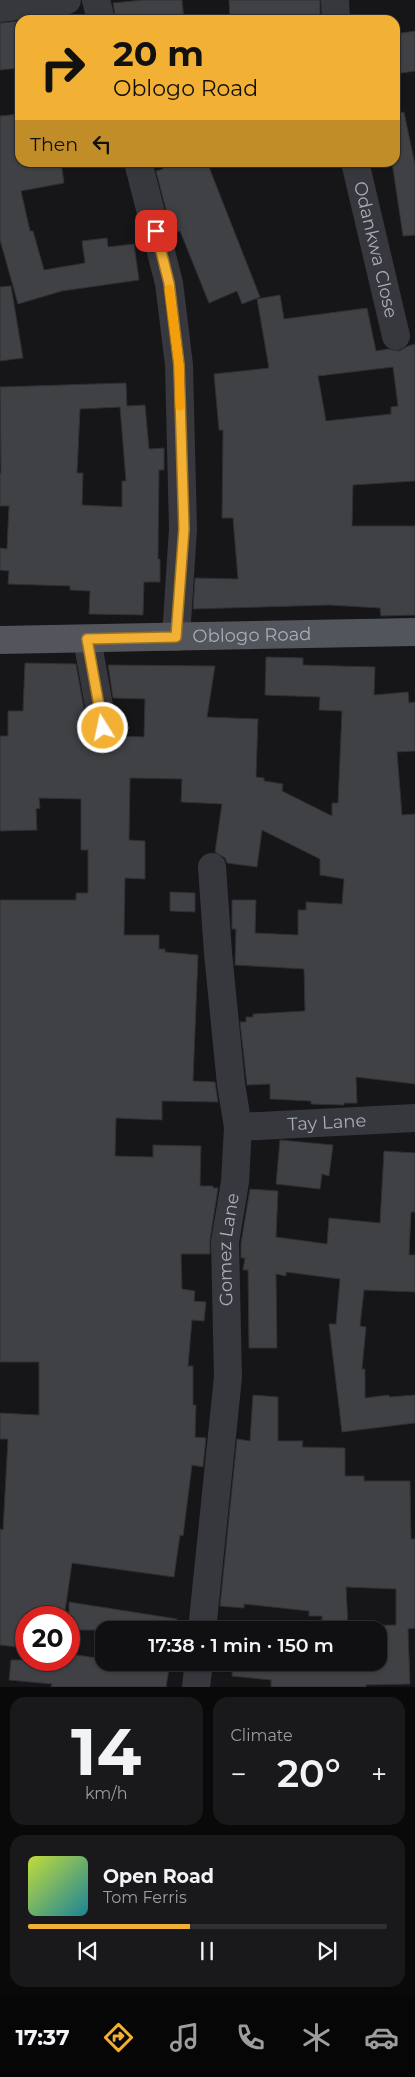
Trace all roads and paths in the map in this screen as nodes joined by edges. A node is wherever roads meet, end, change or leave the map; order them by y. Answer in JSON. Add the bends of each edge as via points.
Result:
{"nodes":[{"id":1,"x":67,"y":0,"type":"edge"},
{"id":2,"x":96,"y":0,"type":"edge"},
{"id":3,"x":335,"y":0,"type":"edge"},
{"id":4,"x":0,"y":8,"type":"edge"},
{"id":5,"x":100,"y":15,"type":"edge"},
{"id":6,"x":336,"y":15,"type":"edge"},
{"id":7,"x":139,"y":167,"type":"edge"},
{"id":8,"x":356,"y":167,"type":"edge"},
{"id":9,"x":396,"y":336,"type":"dead end"},
{"id":10,"x":415,"y":632,"type":"edge"},
{"id":11,"x":176,"y":637,"type":"junction"},
{"id":12,"x":87,"y":639,"type":"junction"},
{"id":13,"x":0,"y":640,"type":"edge"},
{"id":14,"x":103,"y":728,"type":"dead end"},
{"id":15,"x":212,"y":868,"type":"dead end"},
{"id":16,"x":415,"y":1118,"type":"edge"},
{"id":17,"x":238,"y":1127,"type":"junction"},
{"id":18,"x":203,"y":1621,"type":"edge"},
{"id":19,"x":198,"y":1671,"type":"edge"},
{"id":20,"x":196,"y":1687,"type":"edge"}],
"edges":[{"from":1,"to":4,"type":"street"},
{"from":2,"to":5,"type":"street"},
{"from":3,"to":6,"type":"street"},
{"from":7,"to":11,"type":"street","via":[[169,283],[179,365],[184,529]]},
{"from":8,"to":9,"type":"street","name":"Odankwa Close"},
{"from":10,"to":11,"type":"main road","name":"Oblogo Road"},
{"from":11,"to":12,"type":"main road","name":"Oblogo Road"},
{"from":12,"to":13,"type":"main road","name":"Oblogo Road"},
{"from":12,"to":14,"type":"street"},
{"from":15,"to":17,"type":"street","name":"Gomez Lane","via":[[231,1084]]},
{"from":16,"to":17,"type":"street","name":"Tay Lane"},
{"from":17,"to":18,"type":"street","name":"Gomez Lane","via":[[235,1182],[225,1242],[228,1377]]},
{"from":19,"to":20,"type":"street"}]}
